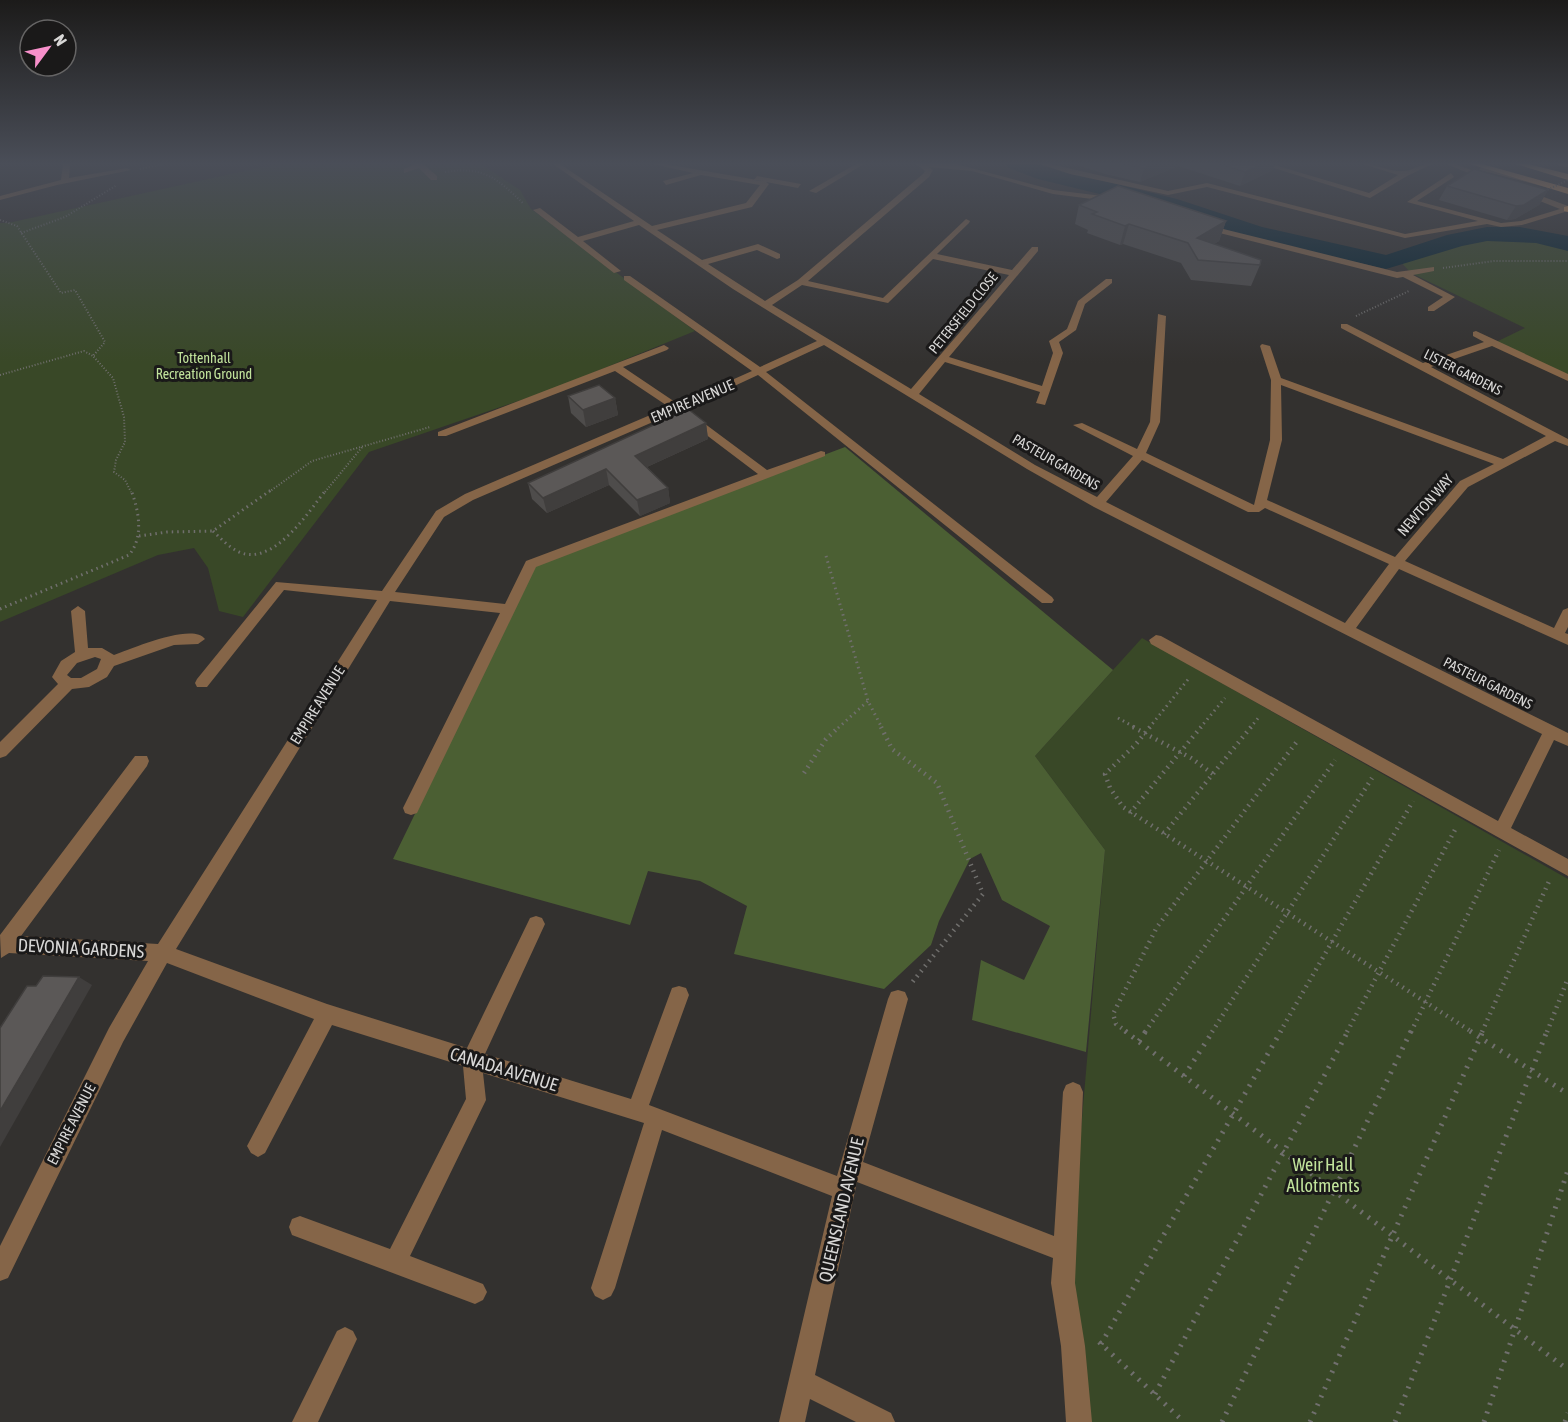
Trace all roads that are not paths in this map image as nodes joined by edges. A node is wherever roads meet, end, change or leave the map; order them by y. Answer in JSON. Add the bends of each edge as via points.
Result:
{"nodes":[{"id":1,"x":563,"y":230,"type":"edge"},
{"id":2,"x":624,"y":230,"type":"edge"},
{"id":3,"x":652,"y":230,"type":"edge"},
{"id":4,"x":861,"y":230,"type":"edge"},
{"id":5,"x":957,"y":230,"type":"edge"},
{"id":6,"x":1218,"y":230,"type":"edge"},
{"id":7,"x":1383,"y":230,"type":"edge"},
{"id":8,"x":1439,"y":230,"type":"edge"},
{"id":9,"x":576,"y":240,"type":"junction"},
{"id":10,"x":1035,"y":249,"type":"dead end"},
{"id":11,"x":777,"y":256,"type":"dead end"},
{"id":12,"x":932,"y":256,"type":"junction"},
{"id":13,"x":701,"y":263,"type":"junction"},
{"id":14,"x":1431,"y":269,"type":"road end"},
{"id":15,"x":617,"y":271,"type":"dead end"},
{"id":16,"x":1013,"y":273,"type":"junction"},
{"id":17,"x":1405,"y":274,"type":"junction"},
{"id":18,"x":627,"y":278,"type":"dead end"},
{"id":19,"x":1109,"y":281,"type":"dead end"},
{"id":20,"x":801,"y":282,"type":"junction"},
{"id":21,"x":765,"y":305,"type":"junction"},
{"id":22,"x":1431,"y":309,"type":"dead end"},
{"id":23,"x":1161,"y":316,"type":"dead end"},
{"id":24,"x":1344,"y":326,"type":"road end"},
{"id":25,"x":1476,"y":334,"type":"dead end"},
{"id":26,"x":823,"y":342,"type":"junction"},
{"id":27,"x":1493,"y":342,"type":"junction"},
{"id":28,"x":1265,"y":346,"type":"dead end"},
{"id":29,"x":664,"y":348,"type":"dead end"},
{"id":30,"x":944,"y":359,"type":"junction"},
{"id":31,"x":616,"y":367,"type":"junction"},
{"id":32,"x":1422,"y":367,"type":"junction"},
{"id":33,"x":760,"y":372,"type":"junction"},
{"id":34,"x":1568,"y":378,"type":"edge"},
{"id":35,"x":1276,"y":380,"type":"junction"},
{"id":36,"x":1045,"y":390,"type":"junction"},
{"id":37,"x":913,"y":394,"type":"junction"},
{"id":38,"x":1041,"y":403,"type":"dead end"},
{"id":39,"x":677,"y":408,"type":"junction"},
{"id":40,"x":1078,"y":425,"type":"dead end"},
{"id":41,"x":440,"y":429,"type":"road end"},
{"id":42,"x":1555,"y":436,"type":"junction"},
{"id":43,"x":1568,"y":443,"type":"edge"},
{"id":44,"x":821,"y":454,"type":"dead end"},
{"id":45,"x":1138,"y":456,"type":"junction"},
{"id":46,"x":1503,"y":463,"type":"junction"},
{"id":47,"x":765,"y":474,"type":"junction"},
{"id":48,"x":1262,"y":502,"type":"junction"},
{"id":49,"x":1098,"y":504,"type":"junction"},
{"id":50,"x":1396,"y":564,"type":"junction"},
{"id":51,"x":388,"y":594,"type":"junction"},
{"id":52,"x":1047,"y":600,"type":"dead end"},
{"id":53,"x":509,"y":609,"type":"junction"},
{"id":54,"x":78,"y":611,"type":"dead end"},
{"id":55,"x":1568,"y":613,"type":"edge"},
{"id":56,"x":1348,"y":629,"type":"junction"},
{"id":57,"x":1562,"y":637,"type":"edge"},
{"id":58,"x":198,"y":639,"type":"dead end"},
{"id":59,"x":1156,"y":640,"type":"dead end"},
{"id":60,"x":82,"y":654,"type":"junction"},
{"id":61,"x":109,"y":662,"type":"junction"},
{"id":62,"x":202,"y":683,"type":"dead end"},
{"id":63,"x":68,"y":684,"type":"junction"},
{"id":64,"x":1551,"y":732,"type":"junction"},
{"id":65,"x":1568,"y":740,"type":"edge"},
{"id":66,"x":0,"y":752,"type":"edge"},
{"id":67,"x":141,"y":761,"type":"dead end"},
{"id":68,"x":411,"y":808,"type":"dead end"},
{"id":69,"x":1501,"y":839,"type":"junction"},
{"id":70,"x":1568,"y":868,"type":"edge"},
{"id":71,"x":536,"y":924,"type":"dead end"},
{"id":72,"x":2,"y":946,"type":"edge"},
{"id":73,"x":163,"y":953,"type":"junction"},
{"id":74,"x":679,"y":995,"type":"dead end"},
{"id":75,"x":898,"y":999,"type":"road end"},
{"id":76,"x":327,"y":1014,"type":"junction"},
{"id":77,"x":472,"y":1060,"type":"junction"},
{"id":78,"x":1073,"y":1092,"type":"dead end"},
{"id":79,"x":646,"y":1114,"type":"junction"},
{"id":80,"x":258,"y":1146,"type":"dead end"},
{"id":81,"x":847,"y":1179,"type":"junction"},
{"id":82,"x":300,"y":1227,"type":"dead end"},
{"id":83,"x":1065,"y":1251,"type":"junction"},
{"id":84,"x":395,"y":1263,"type":"junction"},
{"id":85,"x":0,"y":1270,"type":"edge"},
{"id":86,"x":603,"y":1288,"type":"dead end"},
{"id":87,"x":475,"y":1292,"type":"dead end"},
{"id":88,"x":345,"y":1339,"type":"dead end"},
{"id":89,"x":803,"y":1382,"type":"junction"},
{"id":90,"x":305,"y":1422,"type":"edge"},
{"id":91,"x":792,"y":1422,"type":"edge"},
{"id":92,"x":882,"y":1422,"type":"edge"},
{"id":93,"x":1079,"y":1422,"type":"edge"}],
"edges":[{"from":1,"to":9,"type":"street"},
{"from":2,"to":9,"type":"street"},
{"from":3,"to":13,"type":"street","name":"PASTEUR GARDENS"},
{"from":4,"to":20,"type":"street"},
{"from":5,"to":12,"type":"street"},
{"from":6,"to":17,"type":"street","via":[[1351,265]]},
{"from":7,"to":8,"type":"street","via":[[1405,236]]},
{"from":9,"to":15,"type":"street"},
{"from":10,"to":16,"type":"street","name":"PETERSFIELD CLOSE"},
{"from":11,"to":13,"type":"street","via":[[758,247]]},
{"from":12,"to":16,"type":"street"},
{"from":12,"to":20,"type":"street","via":[[885,302]]},
{"from":13,"to":21,"type":"street","name":"PASTEUR GARDENS"},
{"from":14,"to":17,"type":"street"},
{"from":16,"to":30,"type":"street","name":"PETERSFIELD CLOSE"},
{"from":17,"to":22,"type":"street","via":[[1450,297]]},
{"from":18,"to":33,"type":"street"},
{"from":19,"to":36,"type":"street","via":[[1081,303],[1071,330],[1054,340],[1058,353]]},
{"from":20,"to":21,"type":"street"},
{"from":21,"to":26,"type":"street","name":"PASTEUR GARDENS"},
{"from":23,"to":45,"type":"street","via":[[1155,422]]},
{"from":24,"to":32,"type":"street","name":"LISTER GARDENS"},
{"from":25,"to":27,"type":"street"},
{"from":26,"to":33,"type":"street","name":"EMPIRE AVENUE"},
{"from":26,"to":37,"type":"street","name":"PASTEUR GARDENS"},
{"from":27,"to":32,"type":"street"},
{"from":27,"to":34,"type":"street"},
{"from":28,"to":35,"type":"street"},
{"from":29,"to":31,"type":"street"},
{"from":30,"to":36,"type":"street"},
{"from":30,"to":37,"type":"street","name":"PETERSFIELD CLOSE"},
{"from":31,"to":39,"type":"street"},
{"from":31,"to":41,"type":"street"},
{"from":32,"to":42,"type":"street","name":"LISTER GARDENS"},
{"from":33,"to":39,"type":"street","name":"EMPIRE AVENUE"},
{"from":33,"to":52,"type":"street"},
{"from":35,"to":46,"type":"street"},
{"from":35,"to":48,"type":"street","via":[[1276,440]]},
{"from":36,"to":38,"type":"street"},
{"from":37,"to":49,"type":"street","name":"PASTEUR GARDENS"},
{"from":39,"to":47,"type":"street"},
{"from":39,"to":51,"type":"street","name":"EMPIRE AVENUE","via":[[509,479],[440,514]]},
{"from":40,"to":45,"type":"street"},
{"from":42,"to":43,"type":"street","name":"LISTER GARDENS"},
{"from":42,"to":46,"type":"street","name":"NEWTON WAY"},
{"from":44,"to":47,"type":"street"},
{"from":45,"to":48,"type":"street","via":[[1252,509],[1259,508]]},
{"from":45,"to":49,"type":"street"},
{"from":46,"to":50,"type":"street","name":"NEWTON WAY","via":[[1464,484]]},
{"from":47,"to":53,"type":"street","via":[[531,564]]},
{"from":48,"to":50,"type":"street"},
{"from":49,"to":56,"type":"street","name":"PASTEUR GARDENS"},
{"from":50,"to":56,"type":"street","name":"NEWTON WAY"},
{"from":50,"to":57,"type":"street"},
{"from":51,"to":53,"type":"street"},
{"from":51,"to":62,"type":"street","via":[[281,585]]},
{"from":51,"to":73,"type":"street","name":"EMPIRE AVENUE"},
{"from":53,"to":68,"type":"street"},
{"from":54,"to":60,"type":"street"},
{"from":55,"to":57,"type":"street"},
{"from":56,"to":64,"type":"street","name":"PASTEUR GARDENS"},
{"from":58,"to":61,"type":"street","via":[[174,640]]},
{"from":59,"to":69,"type":"street"},
{"from":60,"to":61,"type":"street","via":[[104,654]]},
{"from":60,"to":63,"type":"street","via":[[60,672],[62,681]]},
{"from":61,"to":63,"type":"street","via":[[93,680]]},
{"from":63,"to":66,"type":"street"},
{"from":64,"to":65,"type":"street","name":"PASTEUR GARDENS"},
{"from":64,"to":69,"type":"street"},
{"from":67,"to":72,"type":"street"},
{"from":69,"to":70,"type":"street"},
{"from":71,"to":77,"type":"street"},
{"from":72,"to":73,"type":"street","name":"DEVONIA GARDENS"},
{"from":73,"to":76,"type":"street","name":"CANADA AVENUE"},
{"from":73,"to":85,"type":"street","name":"EMPIRE AVENUE","via":[[111,1046]]},
{"from":74,"to":79,"type":"street"},
{"from":75,"to":81,"type":"street","name":"QUEENSLAND AVENUE"},
{"from":76,"to":77,"type":"street","name":"CANADA AVENUE"},
{"from":76,"to":80,"type":"street"},
{"from":77,"to":79,"type":"street","name":"CANADA AVENUE"},
{"from":77,"to":84,"type":"street","via":[[476,1100]]},
{"from":78,"to":83,"type":"street"},
{"from":79,"to":81,"type":"street","name":"CANADA AVENUE"},
{"from":79,"to":86,"type":"street"},
{"from":81,"to":83,"type":"street","name":"CANADA AVENUE"},
{"from":81,"to":89,"type":"street","name":"QUEENSLAND AVENUE"},
{"from":82,"to":84,"type":"street"},
{"from":83,"to":93,"type":"street","via":[[1063,1283]]},
{"from":84,"to":87,"type":"street"},
{"from":88,"to":90,"type":"street"},
{"from":89,"to":91,"type":"street","name":"QUEENSLAND AVENUE"},
{"from":89,"to":92,"type":"street"}]}
